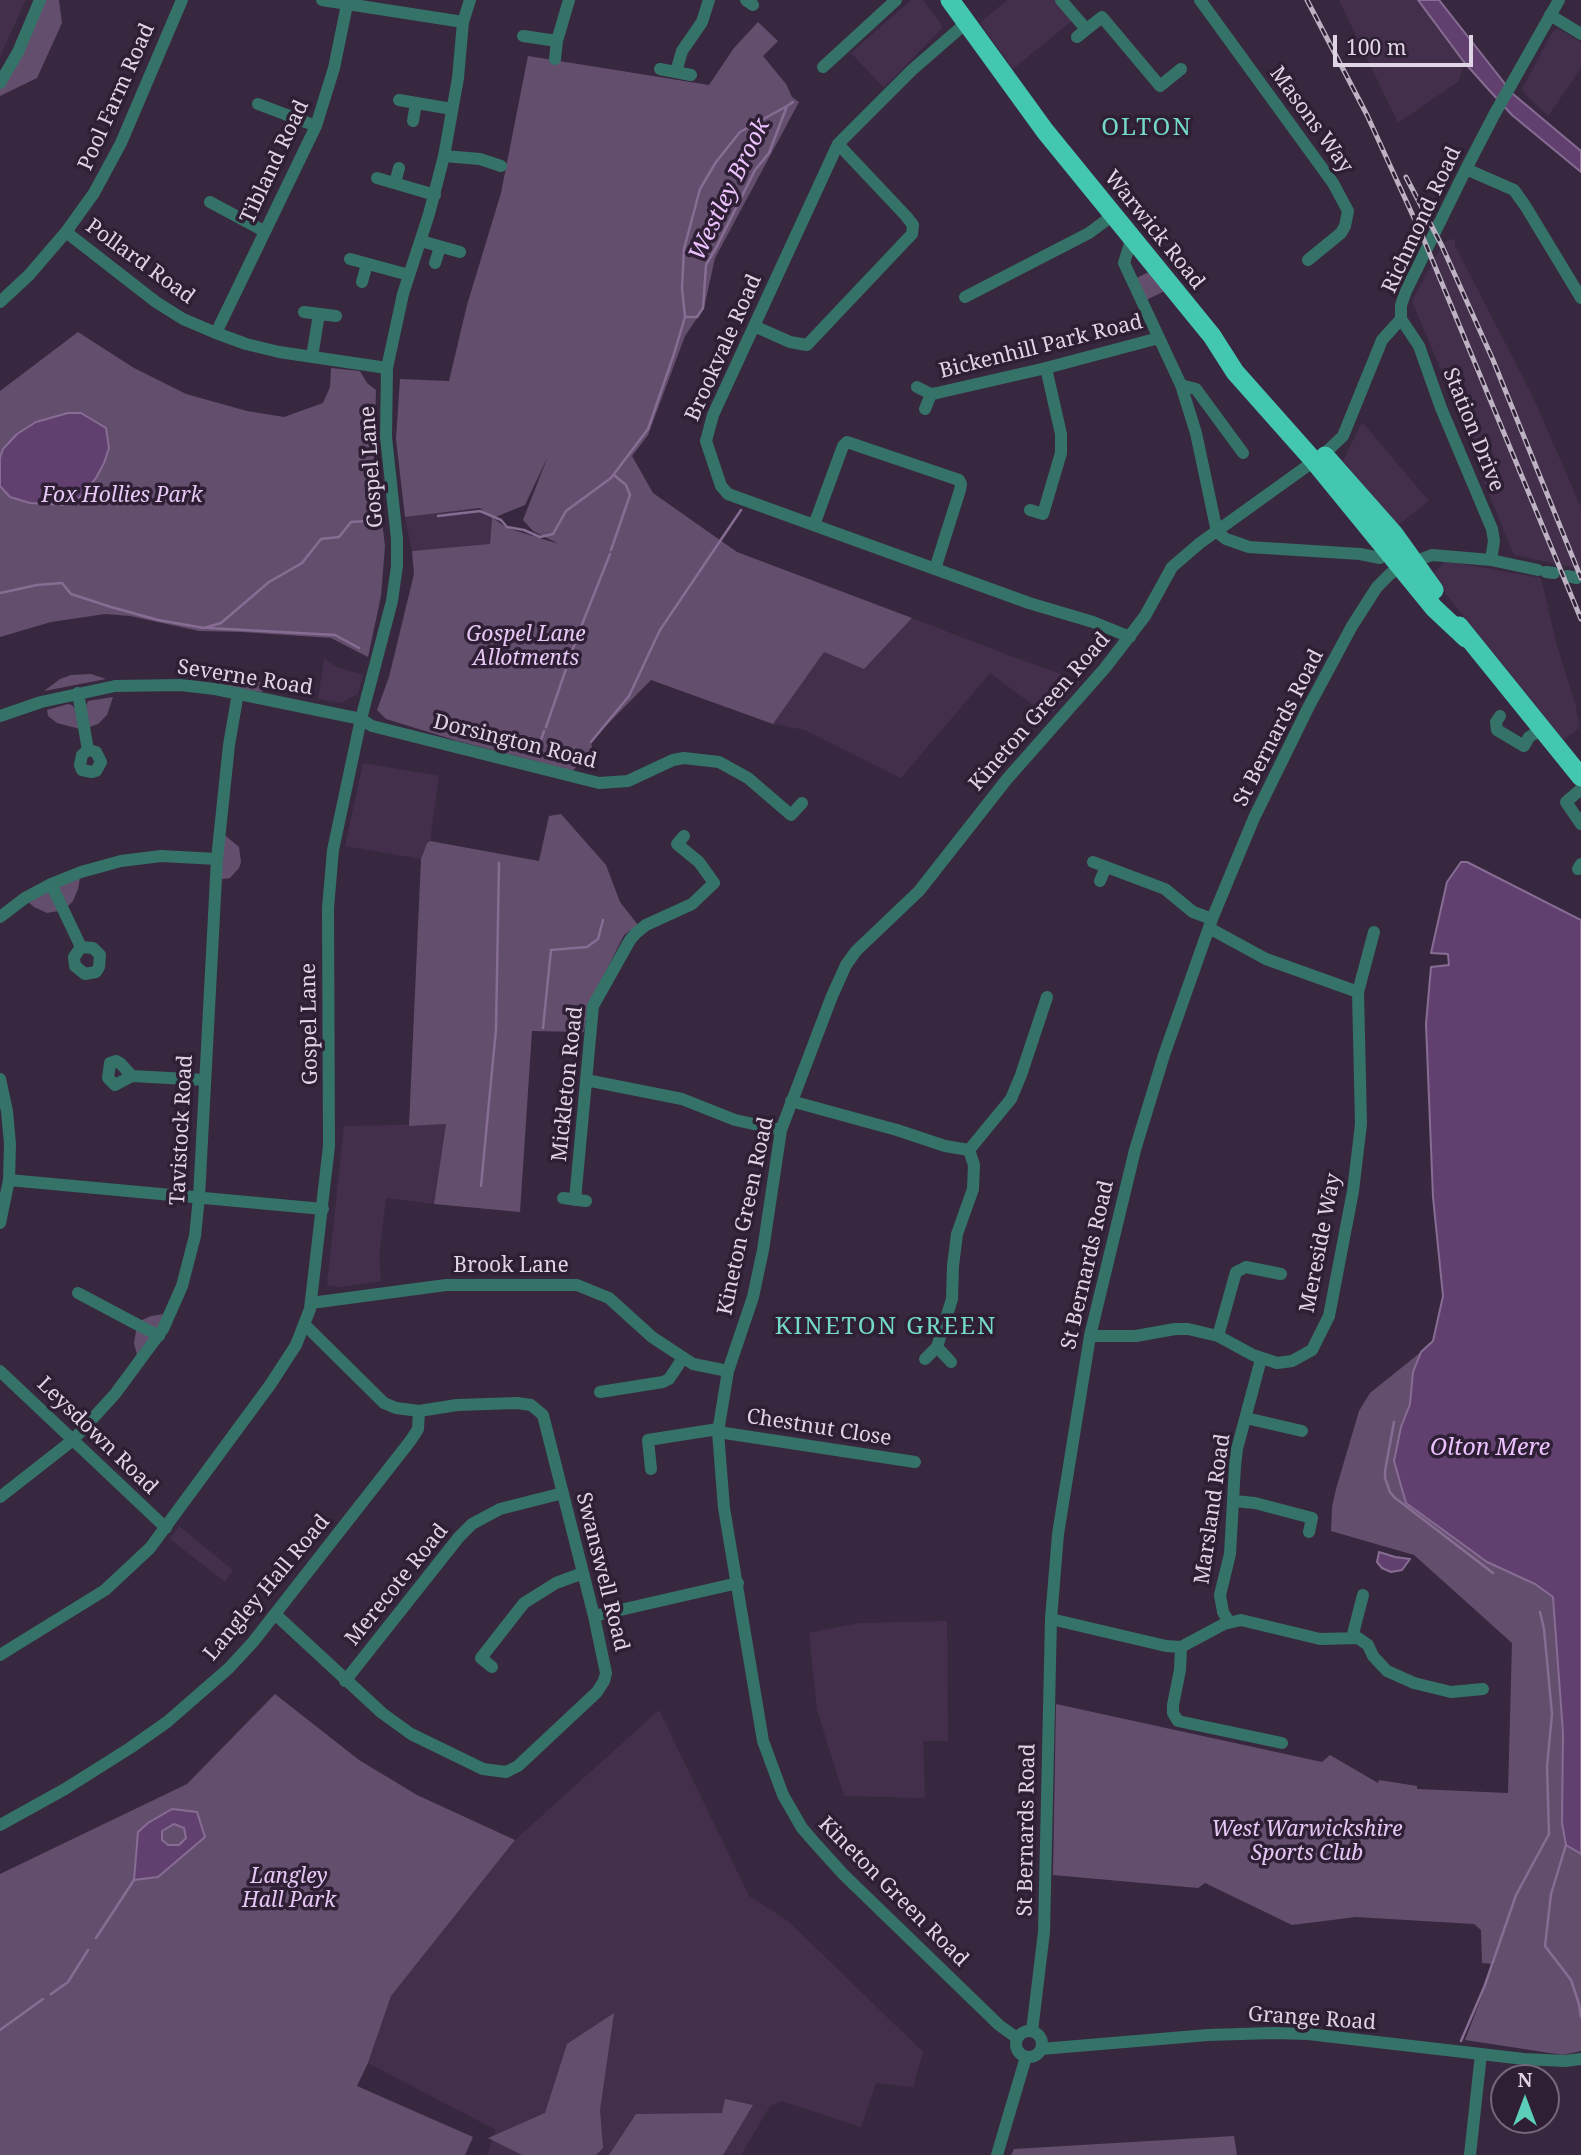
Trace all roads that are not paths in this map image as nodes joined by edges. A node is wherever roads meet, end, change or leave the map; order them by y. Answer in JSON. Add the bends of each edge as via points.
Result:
{"nodes":[{"id":1,"x":40,"y":0,"type":"edge"},
{"id":2,"x":182,"y":0,"type":"edge"},
{"id":3,"x":321,"y":0,"type":"edge"},
{"id":4,"x":470,"y":0,"type":"edge"},
{"id":5,"x":569,"y":0,"type":"edge"},
{"id":6,"x":709,"y":0,"type":"edge"},
{"id":7,"x":896,"y":0,"type":"edge"},
{"id":8,"x":950,"y":0,"type":"edge"},
{"id":9,"x":1062,"y":0,"type":"edge"},
{"id":10,"x":1200,"y":0,"type":"edge"},
{"id":11,"x":1559,"y":0,"type":"edge"},
{"id":12,"x":348,"y":3,"type":"edge"},
{"id":13,"x":1550,"y":15,"type":"junction"},
{"id":14,"x":463,"y":22,"type":"junction"},
{"id":15,"x":966,"y":23,"type":"junction"},
{"id":16,"x":1581,"y":34,"type":"edge"},
{"id":17,"x":523,"y":37,"type":"dead end"},
{"id":18,"x":558,"y":41,"type":"junction"},
{"id":19,"x":555,"y":59,"type":"dead end"},
{"id":20,"x":823,"y":67,"type":"dead end"},
{"id":21,"x":660,"y":69,"type":"dead end"},
{"id":22,"x":1181,"y":69,"type":"dead end"},
{"id":23,"x":676,"y":72,"type":"junction"},
{"id":24,"x":691,"y":75,"type":"dead end"},
{"id":25,"x":0,"y":83,"type":"edge"},
{"id":26,"x":399,"y":100,"type":"dead end"},
{"id":27,"x":416,"y":103,"type":"junction"},
{"id":28,"x":258,"y":104,"type":"dead end"},
{"id":29,"x":452,"y":109,"type":"junction"},
{"id":30,"x":413,"y":121,"type":"dead end"},
{"id":31,"x":316,"y":126,"type":"junction"},
{"id":32,"x":838,"y":144,"type":"junction"},
{"id":33,"x":444,"y":156,"type":"junction"},
{"id":34,"x":501,"y":166,"type":"dead end"},
{"id":35,"x":399,"y":168,"type":"dead end"},
{"id":36,"x":1466,"y":169,"type":"junction"},
{"id":37,"x":377,"y":178,"type":"dead end"},
{"id":38,"x":395,"y":183,"type":"junction"},
{"id":39,"x":435,"y":195,"type":"junction"},
{"id":40,"x":210,"y":202,"type":"dead end"},
{"id":41,"x":1112,"y":216,"type":"junction"},
{"id":42,"x":264,"y":231,"type":"junction"},
{"id":43,"x":66,"y":232,"type":"junction"},
{"id":44,"x":1131,"y":240,"type":"junction"},
{"id":45,"x":421,"y":241,"type":"junction"},
{"id":46,"x":440,"y":247,"type":"junction"},
{"id":47,"x":460,"y":252,"type":"dead end"},
{"id":48,"x":350,"y":259,"type":"dead end"},
{"id":49,"x":1308,"y":260,"type":"dead end"},
{"id":50,"x":435,"y":263,"type":"dead end"},
{"id":51,"x":367,"y":264,"type":"junction"},
{"id":52,"x":409,"y":275,"type":"junction"},
{"id":53,"x":362,"y":282,"type":"dead end"},
{"id":54,"x":965,"y":297,"type":"dead end"},
{"id":55,"x":1581,"y":299,"type":"edge"},
{"id":56,"x":0,"y":302,"type":"edge"},
{"id":57,"x":304,"y":312,"type":"dead end"},
{"id":58,"x":318,"y":314,"type":"junction"},
{"id":59,"x":336,"y":316,"type":"dead end"},
{"id":60,"x":1401,"y":319,"type":"junction"},
{"id":61,"x":754,"y":326,"type":"junction"},
{"id":62,"x":216,"y":333,"type":"junction"},
{"id":63,"x":1159,"y":338,"type":"junction"},
{"id":64,"x":312,"y":357,"type":"junction"},
{"id":65,"x":387,"y":368,"type":"junction"},
{"id":66,"x":1046,"y":368,"type":"junction"},
{"id":67,"x":1181,"y":385,"type":"junction"},
{"id":68,"x":917,"y":387,"type":"dead end"},
{"id":69,"x":931,"y":394,"type":"junction"},
{"id":70,"x":925,"y":409,"type":"dead end"},
{"id":71,"x":1243,"y":453,"type":"dead end"},
{"id":72,"x":1319,"y":458,"type":"junction"},
{"id":73,"x":1030,"y":510,"type":"dead end"},
{"id":74,"x":814,"y":525,"type":"junction"},
{"id":75,"x":1217,"y":533,"type":"junction"},
{"id":76,"x":1380,"y":558,"type":"dead end"},
{"id":77,"x":1491,"y":560,"type":"junction"},
{"id":78,"x":1407,"y":564,"type":"junction"},
{"id":79,"x":935,"y":569,"type":"junction"},
{"id":80,"x":1546,"y":572,"type":"dead end"},
{"id":81,"x":1129,"y":637,"type":"junction"},
{"id":82,"x":78,"y":693,"type":"junction"},
{"id":83,"x":238,"y":693,"type":"junction"},
{"id":84,"x":0,"y":716,"type":"edge"},
{"id":85,"x":1500,"y":716,"type":"dead end"},
{"id":86,"x":362,"y":719,"type":"junction"},
{"id":87,"x":1542,"y":729,"type":"junction"},
{"id":88,"x":89,"y":750,"type":"dead end"},
{"id":89,"x":1581,"y":777,"type":"edge"},
{"id":90,"x":1581,"y":789,"type":"edge"},
{"id":91,"x":802,"y":803,"type":"dead end"},
{"id":92,"x":1581,"y":824,"type":"edge"},
{"id":93,"x":684,"y":836,"type":"dead end"},
{"id":94,"x":217,"y":859,"type":"junction"},
{"id":95,"x":1100,"y":881,"type":"dead end"},
{"id":96,"x":51,"y":884,"type":"junction"},
{"id":97,"x":0,"y":917,"type":"edge"},
{"id":98,"x":1211,"y":923,"type":"junction"},
{"id":99,"x":1374,"y":932,"type":"dead end"},
{"id":100,"x":81,"y":947,"type":"dead end"},
{"id":101,"x":1358,"y":992,"type":"junction"},
{"id":102,"x":1047,"y":997,"type":"dead end"},
{"id":103,"x":132,"y":1076,"type":"dead end"},
{"id":104,"x":0,"y":1079,"type":"edge"},
{"id":105,"x":205,"y":1080,"type":"junction"},
{"id":106,"x":586,"y":1080,"type":"junction"},
{"id":107,"x":790,"y":1101,"type":"junction"},
{"id":108,"x":781,"y":1130,"type":"junction"},
{"id":109,"x":969,"y":1150,"type":"junction"},
{"id":110,"x":9,"y":1180,"type":"junction"},
{"id":111,"x":199,"y":1197,"type":"junction"},
{"id":112,"x":575,"y":1199,"type":"dead end"},
{"id":113,"x":323,"y":1209,"type":"junction"},
{"id":114,"x":0,"y":1223,"type":"edge"},
{"id":115,"x":1274,"y":1269,"type":"dead end"},
{"id":116,"x":78,"y":1293,"type":"dead end"},
{"id":117,"x":311,"y":1303,"type":"junction"},
{"id":118,"x":304,"y":1324,"type":"junction"},
{"id":119,"x":159,"y":1336,"type":"junction"},
{"id":120,"x":1090,"y":1336,"type":"junction"},
{"id":121,"x":1218,"y":1336,"type":"junction"},
{"id":122,"x":937,"y":1347,"type":"junction"},
{"id":123,"x":683,"y":1358,"type":"junction"},
{"id":124,"x":925,"y":1359,"type":"dead end"},
{"id":125,"x":1261,"y":1359,"type":"junction"},
{"id":126,"x":951,"y":1362,"type":"dead end"},
{"id":127,"x":0,"y":1371,"type":"edge"},
{"id":128,"x":728,"y":1371,"type":"junction"},
{"id":129,"x":600,"y":1392,"type":"dead end"},
{"id":130,"x":419,"y":1411,"type":"junction"},
{"id":131,"x":1246,"y":1418,"type":"junction"},
{"id":132,"x":718,"y":1431,"type":"junction"},
{"id":133,"x":1301,"y":1431,"type":"dead end"},
{"id":134,"x":73,"y":1440,"type":"junction"},
{"id":135,"x":915,"y":1462,"type":"dead end"},
{"id":136,"x":651,"y":1469,"type":"dead end"},
{"id":137,"x":563,"y":1493,"type":"junction"},
{"id":138,"x":0,"y":1497,"type":"edge"},
{"id":139,"x":1234,"y":1501,"type":"junction"},
{"id":140,"x":166,"y":1528,"type":"junction"},
{"id":141,"x":1309,"y":1532,"type":"dead end"},
{"id":142,"x":583,"y":1573,"type":"junction"},
{"id":143,"x":738,"y":1583,"type":"junction"},
{"id":144,"x":1363,"y":1595,"type":"dead end"},
{"id":145,"x":275,"y":1614,"type":"junction"},
{"id":146,"x":594,"y":1616,"type":"junction"},
{"id":147,"x":1051,"y":1619,"type":"junction"},
{"id":148,"x":1229,"y":1622,"type":"junction"},
{"id":149,"x":1352,"y":1638,"type":"junction"},
{"id":150,"x":1181,"y":1647,"type":"junction"},
{"id":151,"x":0,"y":1655,"type":"edge"},
{"id":152,"x":492,"y":1667,"type":"dead end"},
{"id":153,"x":345,"y":1681,"type":"junction"},
{"id":154,"x":1483,"y":1689,"type":"dead end"},
{"id":155,"x":1282,"y":1743,"type":"dead end"},
{"id":156,"x":0,"y":1825,"type":"edge"},
{"id":157,"x":1031,"y":2031,"type":"junction"},
{"id":158,"x":1017,"y":2038,"type":"junction"},
{"id":159,"x":1041,"y":2049,"type":"junction"},
{"id":160,"x":1481,"y":2054,"type":"junction"},
{"id":161,"x":1026,"y":2057,"type":"junction"},
{"id":162,"x":1581,"y":2059,"type":"edge"},
{"id":163,"x":997,"y":2155,"type":"edge"},
{"id":164,"x":1470,"y":2155,"type":"edge"}],
"edges":[{"from":1,"to":25,"type":"street"},
{"from":2,"to":43,"type":"street","name":"Pool Farm Road","via":[[121,143]]},
{"from":3,"to":12,"type":"street"},
{"from":4,"to":14,"type":"street","name":"Gospel Lane"},
{"from":5,"to":18,"type":"street"},
{"from":6,"to":23,"type":"street"},
{"from":7,"to":20,"type":"street"},
{"from":8,"to":15,"type":"highway","name":"Warwick Road"},
{"from":9,"to":22,"type":"street","via":[[1081,33],[1102,17],[1160,86]]},
{"from":10,"to":49,"type":"street","name":"Masons Way","via":[[1333,183],[1348,211],[1341,233]]},
{"from":11,"to":13,"type":"street","name":"Richmond Road"},
{"from":12,"to":14,"type":"street"},
{"from":12,"to":31,"type":"street","name":"Tibland Road"},
{"from":13,"to":16,"type":"street"},
{"from":13,"to":36,"type":"street","name":"Richmond Road"},
{"from":14,"to":29,"type":"street","name":"Gospel Lane"},
{"from":15,"to":32,"type":"street","name":"Brookvale Road"},
{"from":15,"to":41,"type":"highway","name":"Warwick Road"},
{"from":17,"to":18,"type":"street"},
{"from":18,"to":19,"type":"street"},
{"from":21,"to":23,"type":"street"},
{"from":23,"to":24,"type":"street"},
{"from":26,"to":27,"type":"street"},
{"from":27,"to":29,"type":"street"},
{"from":27,"to":30,"type":"street"},
{"from":28,"to":31,"type":"street"},
{"from":29,"to":33,"type":"street","name":"Gospel Lane"},
{"from":31,"to":42,"type":"street","name":"Tibland Road"},
{"from":32,"to":61,"type":"street","name":"Brookvale Road"},
{"from":32,"to":61,"type":"street","via":[[906,216],[913,225],[912,234],[807,345]]},
{"from":33,"to":34,"type":"street"},
{"from":33,"to":39,"type":"street","name":"Gospel Lane"},
{"from":35,"to":38,"type":"street"},
{"from":36,"to":55,"type":"street","via":[[1514,190]]},
{"from":36,"to":60,"type":"street","name":"Richmond Road","via":[[1406,291]]},
{"from":37,"to":38,"type":"street"},
{"from":38,"to":39,"type":"street"},
{"from":39,"to":45,"type":"street","name":"Gospel Lane"},
{"from":40,"to":42,"type":"street"},
{"from":41,"to":44,"type":"highway","name":"Warwick Road"},
{"from":41,"to":54,"type":"street","via":[[1089,233]]},
{"from":42,"to":62,"type":"street","name":"Tibland Road"},
{"from":43,"to":56,"type":"street","name":"Pool Farm Road"},
{"from":43,"to":62,"type":"street","name":"Pollard Road","via":[[156,302]]},
{"from":44,"to":63,"type":"street","via":[[1124,263]]},
{"from":44,"to":72,"type":"highway","name":"Warwick Road"},
{"from":45,"to":46,"type":"street"},
{"from":45,"to":52,"type":"street","name":"Gospel Lane"},
{"from":46,"to":47,"type":"street"},
{"from":46,"to":50,"type":"street"},
{"from":48,"to":51,"type":"street"},
{"from":51,"to":52,"type":"street"},
{"from":51,"to":53,"type":"street"},
{"from":52,"to":65,"type":"street","name":"Gospel Lane"},
{"from":57,"to":58,"type":"street"},
{"from":58,"to":59,"type":"street"},
{"from":58,"to":64,"type":"street"},
{"from":60,"to":72,"type":"street","name":"Richmond Road","via":[[1382,340],[1343,436]]},
{"from":60,"to":77,"type":"street","name":"Station Drive","via":[[1419,346],[1492,530]]},
{"from":61,"to":74,"type":"street","name":"Brookvale Road","via":[[709,425],[708,449],[728,494]]},
{"from":62,"to":64,"type":"street","name":"Pollard Road","via":[[257,347]]},
{"from":63,"to":66,"type":"street","name":"Bickenhill Park Road"},
{"from":63,"to":67,"type":"street"},
{"from":64,"to":65,"type":"street","name":"Pollard Road"},
{"from":65,"to":86,"type":"street","name":"Gospel Lane","via":[[386,451],[397,566]]},
{"from":66,"to":69,"type":"street","name":"Bickenhill Park Road"},
{"from":66,"to":73,"type":"street","via":[[1061,453],[1043,514]]},
{"from":67,"to":71,"type":"street","via":[[1196,389]]},
{"from":67,"to":75,"type":"street"},
{"from":68,"to":69,"type":"street","name":"Bickenhill Park Road"},
{"from":69,"to":70,"type":"street","name":"Bickenhill Park Road"},
{"from":72,"to":75,"type":"street","name":"Richmond Road"},
{"from":72,"to":78,"type":"highway","name":"Warwick Road"},
{"from":74,"to":79,"type":"street","name":"Brookvale Road"},
{"from":74,"to":79,"type":"street","via":[[848,442],[958,480],[960,490]]},
{"from":75,"to":76,"type":"street","via":[[1255,548]]},
{"from":75,"to":81,"type":"street","name":"Kineton Green Road","via":[[1172,567]]},
{"from":77,"to":78,"type":"street","via":[[1441,554]]},
{"from":77,"to":80,"type":"street"},
{"from":78,"to":87,"type":"highway","name":"Warwick Road","via":[[1434,608],[1466,638]]},
{"from":78,"to":98,"type":"street","name":"St Bernards Road","via":[[1377,587],[1352,626],[1259,808]]},
{"from":79,"to":81,"type":"street","name":"Brookvale Road"},
{"from":81,"to":107,"type":"street","name":"Kineton Green Road","via":[[1006,779],[919,891],[851,958]]},
{"from":82,"to":83,"type":"street","name":"Severne Road","via":[[148,684]]},
{"from":82,"to":84,"type":"street","name":"Severne Road"},
{"from":82,"to":88,"type":"street"},
{"from":83,"to":86,"type":"street","name":"Severne Road"},
{"from":83,"to":94,"type":"street","name":"Tavistock Road"},
{"from":85,"to":87,"type":"street","via":[[1497,730],[1524,746]]},
{"from":86,"to":91,"type":"street","name":"Dorsington Road","via":[[372,726],[599,783],[628,781],[684,758],[719,762],[748,778],[791,815]]},
{"from":86,"to":113,"type":"street","name":"Gospel Lane","via":[[337,823],[329,896],[330,1130]]},
{"from":87,"to":89,"type":"highway","name":"Warwick Road"},
{"from":90,"to":92,"type":"street","via":[[1566,802]]},
{"from":93,"to":106,"type":"street","name":"Mickleton Road","via":[[677,844],[699,862],[714,883],[692,904],[646,925],[630,940],[593,1006]]},
{"from":94,"to":96,"type":"street","via":[[137,858]]},
{"from":94,"to":105,"type":"street","name":"Tavistock Road"},
{"from":95,"to":98,"type":"street","via":[[1099,864],[1165,889]]},
{"from":96,"to":97,"type":"street"},
{"from":96,"to":100,"type":"street"},
{"from":98,"to":101,"type":"street","via":[[1266,959]]},
{"from":98,"to":120,"type":"street","name":"St Bernards Road","via":[[1135,1150]]},
{"from":99,"to":101,"type":"street","name":"Mereside Way"},
{"from":101,"to":125,"type":"street","name":"Mereside Way","via":[[1361,1124],[1329,1316],[1312,1350],[1302,1357],[1277,1363]]},
{"from":102,"to":109,"type":"street","via":[[1011,1099]]},
{"from":103,"to":105,"type":"street"},
{"from":104,"to":110,"type":"street","via":[[9,1133]]},
{"from":105,"to":111,"type":"street","name":"Tavistock Road"},
{"from":106,"to":108,"type":"street","via":[[682,1099],[735,1120]]},
{"from":106,"to":112,"type":"street","name":"Mickleton Road"},
{"from":107,"to":108,"type":"street","name":"Kineton Green Road"},
{"from":107,"to":109,"type":"street"},
{"from":108,"to":128,"type":"street","name":"Kineton Green Road","via":[[752,1297]]},
{"from":109,"to":122,"type":"street","via":[[973,1189],[955,1246],[952,1299]]},
{"from":110,"to":111,"type":"street"},
{"from":110,"to":114,"type":"street"},
{"from":111,"to":113,"type":"street"},
{"from":111,"to":119,"type":"street","name":"Tavistock Road","via":[[182,1286]]},
{"from":113,"to":117,"type":"street","name":"Gospel Lane"},
{"from":115,"to":121,"type":"street","via":[[1246,1267],[1236,1272]]},
{"from":116,"to":119,"type":"street"},
{"from":117,"to":118,"type":"street","name":"Gospel Lane"},
{"from":117,"to":123,"type":"street","name":"Brook Lane","via":[[421,1287],[567,1283],[608,1298]]},
{"from":118,"to":130,"type":"street","name":"Swanswell Road","via":[[384,1403]]},
{"from":118,"to":140,"type":"street","name":"Gospel Lane","via":[[270,1385]]},
{"from":119,"to":134,"type":"street","name":"Tavistock Road"},
{"from":120,"to":121,"type":"street","name":"Mereside Way","via":[[1136,1336],[1175,1329]]},
{"from":120,"to":147,"type":"street","name":"St Bernards Road","via":[[1058,1534]]},
{"from":121,"to":125,"type":"street","name":"Mereside Way"},
{"from":122,"to":124,"type":"street"},
{"from":122,"to":126,"type":"street"},
{"from":123,"to":128,"type":"street","name":"Brook Lane"},
{"from":123,"to":129,"type":"street","via":[[663,1382]]},
{"from":125,"to":131,"type":"street","name":"Marsland Road"},
{"from":127,"to":134,"type":"street","name":"Leysdown Road"},
{"from":128,"to":132,"type":"street","name":"Kineton Green Road"},
{"from":130,"to":137,"type":"street","name":"Swanswell Road","via":[[495,1403],[531,1405],[547,1425]]},
{"from":130,"to":145,"type":"street","name":"Langley Hall Road","via":[[418,1429],[411,1440]]},
{"from":131,"to":133,"type":"street"},
{"from":131,"to":139,"type":"street","name":"Marsland Road","via":[[1237,1449]]},
{"from":132,"to":135,"type":"street","name":"Chestnut Close"},
{"from":132,"to":136,"type":"street","name":"Chestnut Close","via":[[648,1440]]},
{"from":132,"to":143,"type":"street","name":"Kineton Green Road","via":[[724,1508]]},
{"from":134,"to":138,"type":"street","name":"Tavistock Road"},
{"from":134,"to":140,"type":"street","name":"Leysdown Road"},
{"from":137,"to":142,"type":"street","name":"Swanswell Road"},
{"from":137,"to":153,"type":"street","name":"Merecote Road","via":[[499,1509],[472,1524]]},
{"from":139,"to":141,"type":"street","via":[[1312,1518]]},
{"from":139,"to":148,"type":"street","name":"Marsland Road","via":[[1230,1554],[1220,1595]]},
{"from":140,"to":151,"type":"street","name":"Gospel Lane","via":[[105,1590]]},
{"from":142,"to":146,"type":"street","name":"Swanswell Road"},
{"from":142,"to":152,"type":"street","via":[[524,1603],[481,1658]]},
{"from":143,"to":146,"type":"street"},
{"from":143,"to":158,"type":"street","name":"Kineton Green Road","via":[[764,1741],[783,1795],[802,1828],[843,1874]]},
{"from":144,"to":149,"type":"street"},
{"from":145,"to":153,"type":"street","name":"Swanswell Road"},
{"from":145,"to":156,"type":"street","name":"Langley Hall Road","via":[[229,1668],[167,1723],[65,1790]]},
{"from":146,"to":153,"type":"street","name":"Swanswell Road","via":[[606,1666],[604,1681],[518,1766],[506,1772],[483,1769],[411,1734]]},
{"from":147,"to":150,"type":"street"},
{"from":147,"to":157,"type":"street","name":"St Bernards Road","via":[[1044,1932]]},
{"from":148,"to":149,"type":"street","via":[[1253,1622],[1320,1639]]},
{"from":148,"to":150,"type":"street"},
{"from":149,"to":154,"type":"street","via":[[1362,1639],[1387,1671],[1451,1698]]},
{"from":150,"to":155,"type":"street","via":[[1173,1705],[1178,1721]]},
{"from":157,"to":158,"type":"street"},
{"from":157,"to":159,"type":"street","via":[[1041,2039]]},
{"from":158,"to":161,"type":"street","via":[[1016,2048]]},
{"from":159,"to":160,"type":"street","name":"Grange Road","via":[[1273,2033]]},
{"from":159,"to":161,"type":"street"},
{"from":160,"to":162,"type":"street","name":"Grange Road","via":[[1545,2061]]},
{"from":160,"to":164,"type":"street"},
{"from":161,"to":163,"type":"street"}]}
